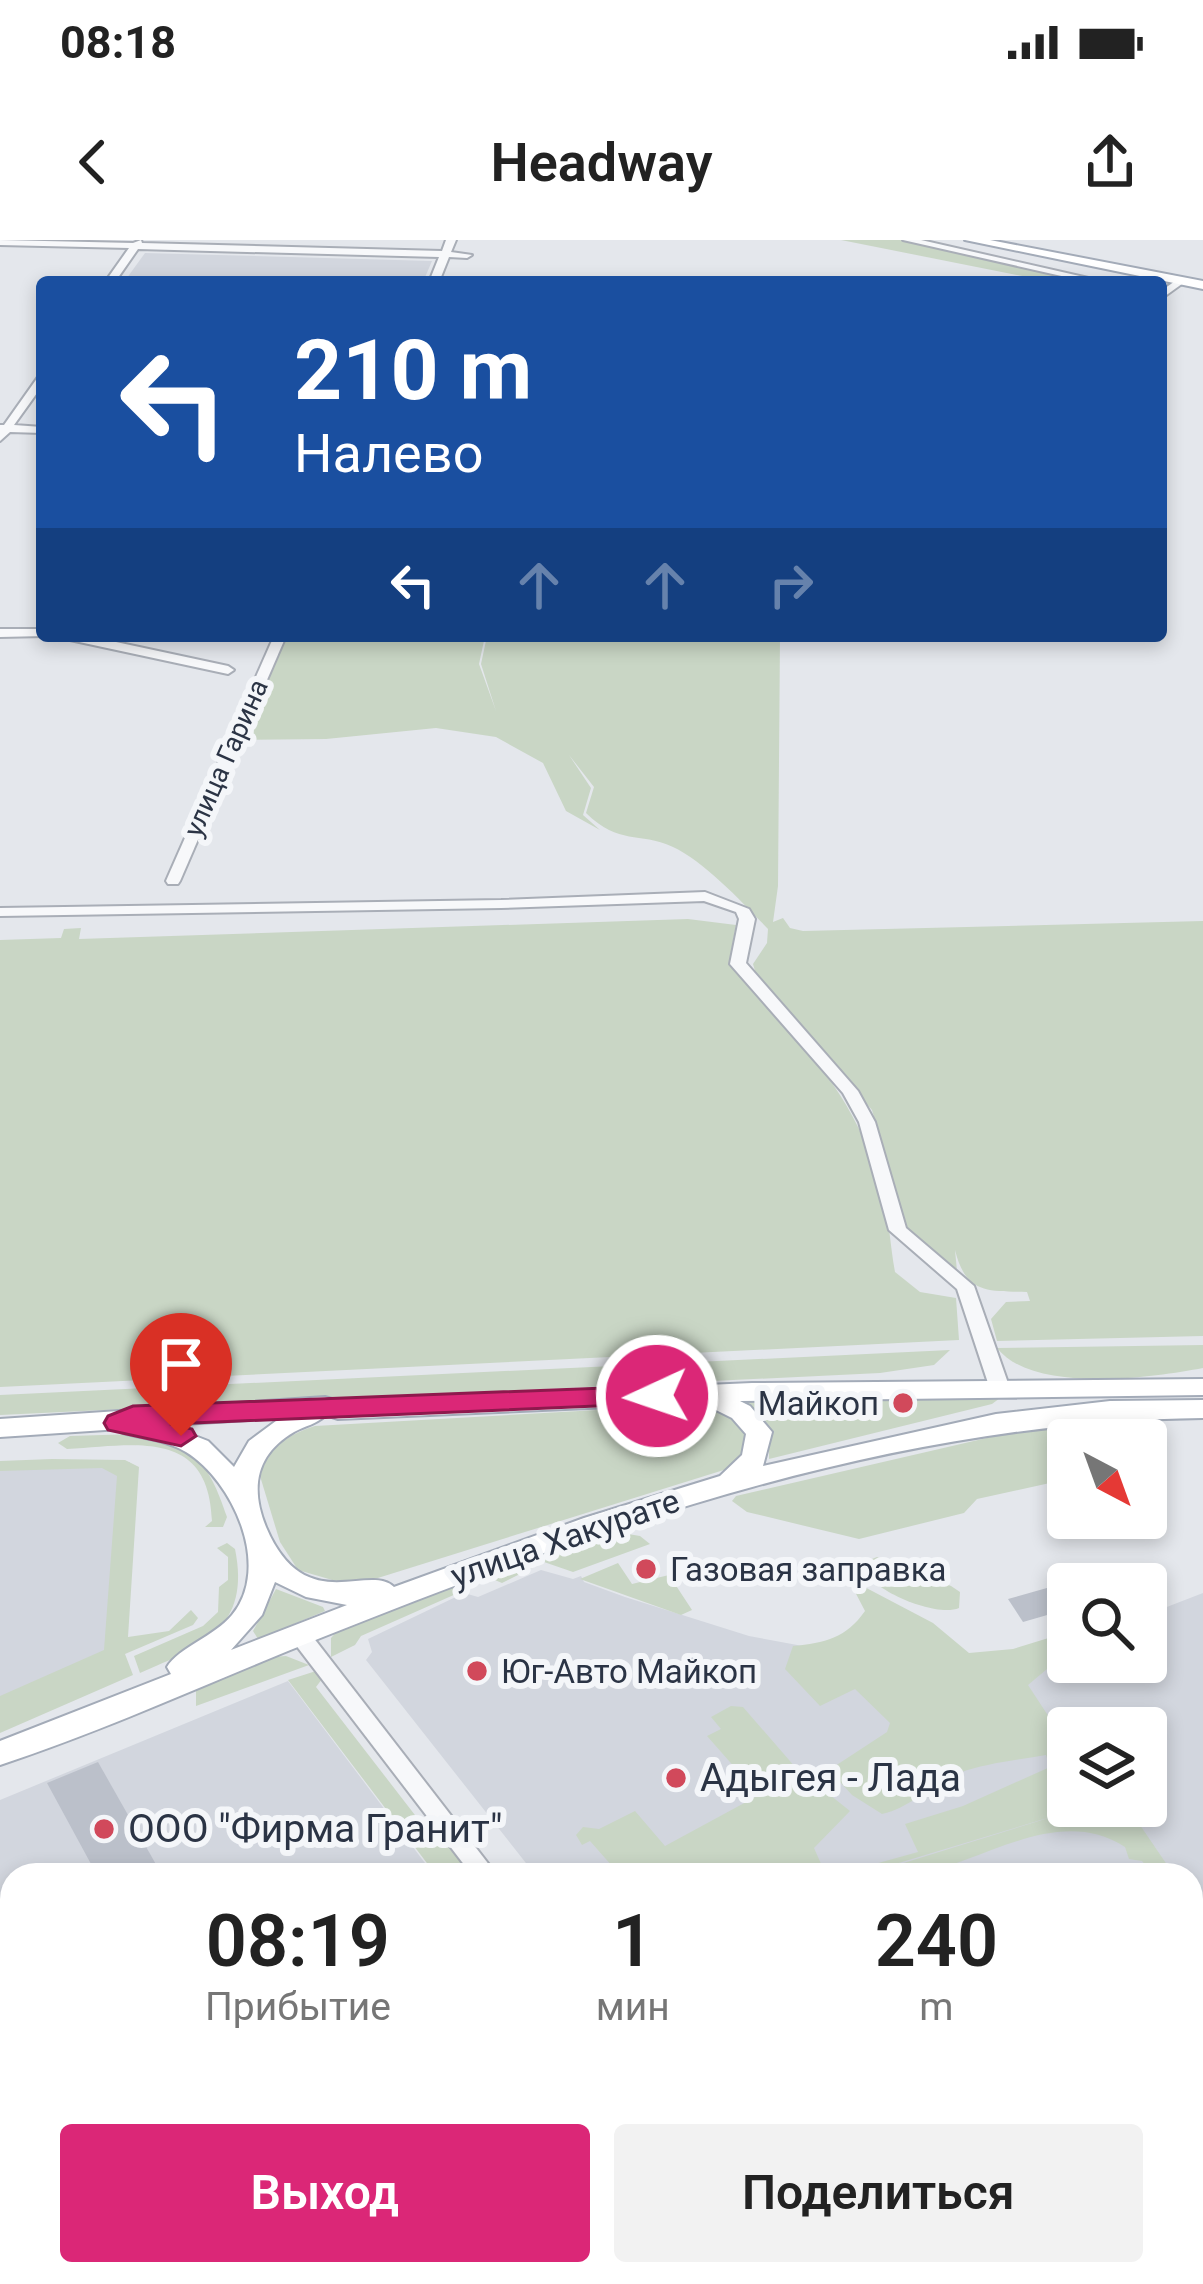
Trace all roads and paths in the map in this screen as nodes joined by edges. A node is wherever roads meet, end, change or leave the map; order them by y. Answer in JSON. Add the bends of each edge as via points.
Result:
{"nodes":[{"id":1,"x":452,"y":240,"type":"edge"},
{"id":2,"x":908,"y":240,"type":"edge"},
{"id":3,"x":971,"y":240,"type":"edge"},
{"id":4,"x":0,"y":242,"type":"edge"},
{"id":5,"x":137,"y":243,"type":"edge"},
{"id":6,"x":445,"y":255,"type":"junction"},
{"id":7,"x":467,"y":255,"type":"dead end"},
{"id":8,"x":114,"y":276,"type":"edge"},
{"id":9,"x":436,"y":276,"type":"edge"},
{"id":10,"x":1073,"y":276,"type":"edge"},
{"id":11,"x":1155,"y":276,"type":"edge"},
{"id":12,"x":1167,"y":278,"type":"edge"},
{"id":13,"x":1181,"y":281,"type":"junction"},
{"id":14,"x":1203,"y":285,"type":"edge"},
{"id":15,"x":1167,"y":291,"type":"edge"},
{"id":16,"x":36,"y":387,"type":"edge"},
{"id":17,"x":36,"y":430,"type":"edge"},
{"id":18,"x":3,"y":432,"type":"edge"},
{"id":19,"x":0,"y":632,"type":"edge"},
{"id":20,"x":36,"y":634,"type":"edge"},
{"id":21,"x":98,"y":642,"type":"edge"},
{"id":22,"x":277,"y":642,"type":"edge"},
{"id":23,"x":228,"y":670,"type":"dead end"},
{"id":24,"x":173,"y":881,"type":"dead end"},
{"id":25,"x":0,"y":912,"type":"edge"},
{"id":26,"x":998,"y":1386,"type":"junction"},
{"id":27,"x":1203,"y":1387,"type":"edge"},
{"id":28,"x":703,"y":1394,"type":"junction"},
{"id":29,"x":1159,"y":1399,"type":"junction"},
{"id":30,"x":1203,"y":1409,"type":"edge"},
{"id":31,"x":338,"y":1410,"type":"junction"},
{"id":32,"x":118,"y":1423,"type":"junction"},
{"id":33,"x":0,"y":1428,"type":"edge"},
{"id":34,"x":725,"y":1484,"type":"junction"},
{"id":35,"x":244,"y":1502,"type":"junction"},
{"id":36,"x":262,"y":1554,"type":"junction"},
{"id":37,"x":454,"y":1576,"type":"junction"},
{"id":38,"x":299,"y":1634,"type":"junction"},
{"id":39,"x":116,"y":1703,"type":"junction"},
{"id":40,"x":0,"y":1753,"type":"edge"},
{"id":41,"x":476,"y":1863,"type":"edge"}],
"edges":[{"from":1,"to":6,"type":"street"},
{"from":2,"to":10,"type":"street"},
{"from":3,"to":11,"type":"main road"},
{"from":4,"to":5,"type":"street"},
{"from":5,"to":6,"type":"street"},
{"from":5,"to":8,"type":"street"},
{"from":6,"to":7,"type":"street"},
{"from":6,"to":9,"type":"street"},
{"from":12,"to":13,"type":"main road"},
{"from":13,"to":14,"type":"main road"},
{"from":13,"to":15,"type":"street"},
{"from":16,"to":18,"type":"street"},
{"from":17,"to":18,"type":"street"},
{"from":19,"to":20,"type":"street"},
{"from":21,"to":23,"type":"street"},
{"from":22,"to":24,"type":"street","name":"улица Гарина"},
{"from":25,"to":26,"type":"street","via":[[706,896],[742,909],[738,964],[850,1091],[867,1122],[898,1231],[965,1286]]},
{"from":26,"to":28,"type":"main road"},
{"from":26,"to":29,"type":"main road"},
{"from":27,"to":29,"type":"main road"},
{"from":28,"to":31,"type":"main road"},
{"from":28,"to":34,"type":"main road","via":[[741,1412],[759,1432],[755,1459]]},
{"from":29,"to":30,"type":"main road"},
{"from":29,"to":34,"type":"main road","name":"улица Хакурате","via":[[996,1423]]},
{"from":31,"to":32,"type":"main road","via":[[133,1416]]},
{"from":31,"to":35,"type":"main road","via":[[263,1438],[247,1465]]},
{"from":32,"to":33,"type":"main road"},
{"from":32,"to":35,"type":"main road","via":[[197,1444]]},
{"from":34,"to":37,"type":"main road","name":"улица Хакурате"},
{"from":35,"to":36,"type":"main road"},
{"from":36,"to":37,"type":"main road","via":[[295,1584],[339,1595]]},
{"from":36,"to":39,"type":"main road","via":[[254,1604],[223,1645]]},
{"from":37,"to":38,"type":"main road","name":"улица Хакурате"},
{"from":38,"to":39,"type":"main road","name":"улица Хакурате"},
{"from":38,"to":41,"type":"street"},
{"from":39,"to":40,"type":"main road","name":"улица Хакурате"}]}
